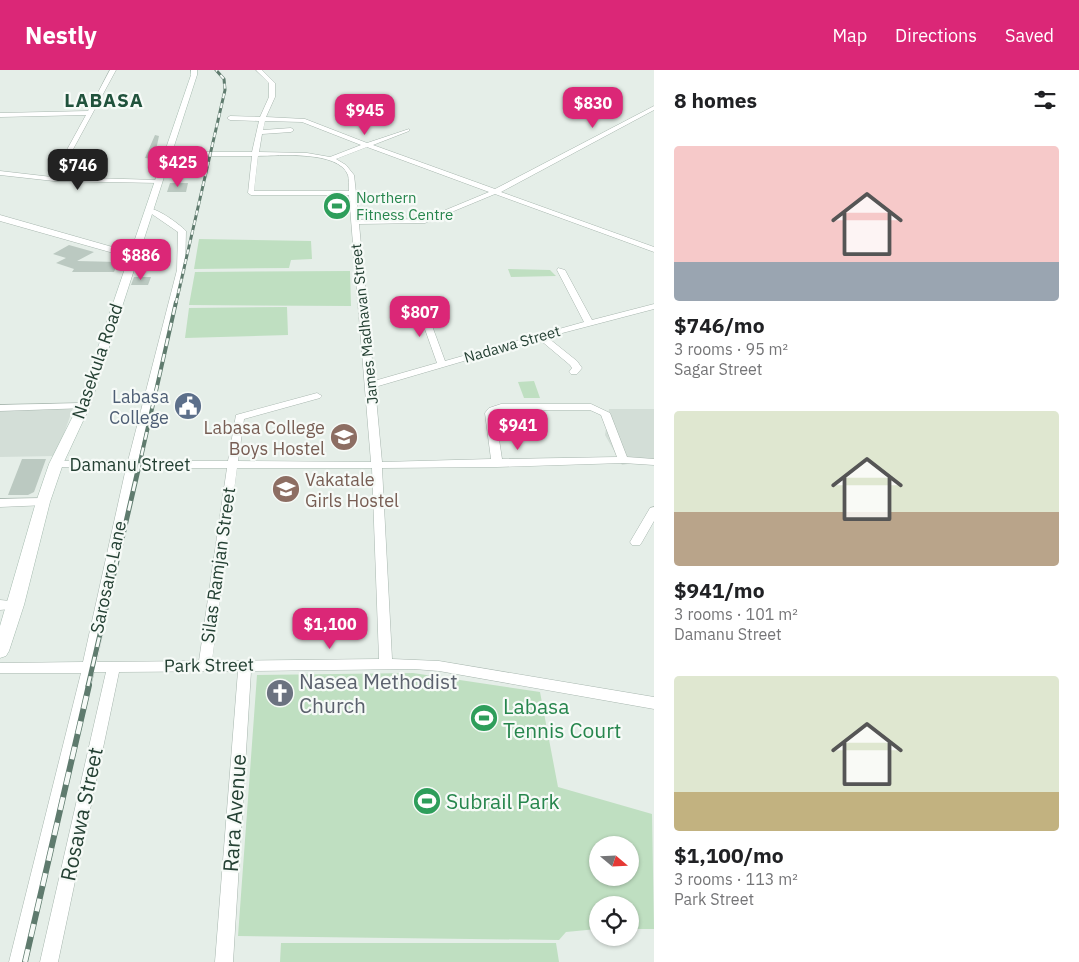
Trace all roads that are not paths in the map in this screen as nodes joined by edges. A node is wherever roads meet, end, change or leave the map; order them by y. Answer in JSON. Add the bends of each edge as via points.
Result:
{"nodes":[{"id":1,"x":113,"y":70,"type":"edge"},
{"id":2,"x":194,"y":70,"type":"edge"},
{"id":3,"x":260,"y":70,"type":"edge"},
{"id":4,"x":654,"y":108,"type":"edge"},
{"id":5,"x":0,"y":114,"type":"edge"},
{"id":6,"x":89,"y":114,"type":"junction"},
{"id":7,"x":230,"y":118,"type":"dead end"},
{"id":8,"x":262,"y":119,"type":"junction"},
{"id":9,"x":291,"y":130,"type":"dead end"},
{"id":10,"x":407,"y":130,"type":"dead end"},
{"id":11,"x":260,"y":132,"type":"junction"},
{"id":12,"x":370,"y":146,"type":"junction"},
{"id":13,"x":166,"y":154,"type":"junction"},
{"id":14,"x":257,"y":154,"type":"junction"},
{"id":15,"x":330,"y":159,"type":"junction"},
{"id":16,"x":0,"y":173,"type":"edge"},
{"id":17,"x":54,"y":179,"type":"junction"},
{"id":18,"x":157,"y":182,"type":"junction"},
{"id":19,"x":495,"y":192,"type":"junction"},
{"id":20,"x":352,"y":193,"type":"junction"},
{"id":21,"x":148,"y":209,"type":"junction"},
{"id":22,"x":0,"y":218,"type":"edge"},
{"id":23,"x":354,"y":222,"type":"junction"},
{"id":24,"x":654,"y":250,"type":"edge"},
{"id":25,"x":134,"y":256,"type":"junction"},
{"id":26,"x":560,"y":270,"type":"dead end"},
{"id":27,"x":420,"y":304,"type":"dead end"},
{"id":28,"x":654,"y":306,"type":"edge"},
{"id":29,"x":589,"y":323,"type":"junction"},
{"id":30,"x":540,"y":336,"type":"junction"},
{"id":31,"x":442,"y":364,"type":"junction"},
{"id":32,"x":574,"y":372,"type":"dead end"},
{"id":33,"x":371,"y":385,"type":"junction"},
{"id":34,"x":317,"y":396,"type":"dead end"},
{"id":35,"x":84,"y":406,"type":"junction"},
{"id":36,"x":0,"y":408,"type":"edge"},
{"id":37,"x":622,"y":460,"type":"junction"},
{"id":38,"x":654,"y":462,"type":"edge"},
{"id":39,"x":56,"y":464,"type":"junction"},
{"id":40,"x":232,"y":464,"type":"junction"},
{"id":41,"x":497,"y":464,"type":"junction"},
{"id":42,"x":132,"y":465,"type":"junction"},
{"id":43,"x":376,"y":466,"type":"junction"},
{"id":44,"x":43,"y":502,"type":"junction"},
{"id":45,"x":0,"y":503,"type":"edge"},
{"id":46,"x":654,"y":512,"type":"edge"},
{"id":47,"x":636,"y":542,"type":"dead end"},
{"id":48,"x":0,"y":605,"type":"edge"},
{"id":49,"x":16,"y":605,"type":"junction"},
{"id":50,"x":0,"y":651,"type":"edge"},
{"id":51,"x":386,"y":664,"type":"junction"},
{"id":52,"x":204,"y":665,"type":"junction"},
{"id":53,"x":245,"y":665,"type":"junction"},
{"id":54,"x":89,"y":666,"type":"junction"},
{"id":55,"x":114,"y":666,"type":"junction"},
{"id":56,"x":0,"y":668,"type":"edge"},
{"id":57,"x":654,"y":703,"type":"edge"},
{"id":58,"x":18,"y":962,"type":"edge"},
{"id":59,"x":49,"y":962,"type":"edge"},
{"id":60,"x":224,"y":962,"type":"edge"}],
"edges":[{"from":1,"to":6,"type":"street"},
{"from":2,"to":13,"type":"main road","name":"Nasekula Road"},
{"from":3,"to":8,"type":"street","via":[[272,83],[272,97]]},
{"from":4,"to":19,"type":"street"},
{"from":5,"to":6,"type":"street"},
{"from":6,"to":17,"type":"street"},
{"from":7,"to":8,"type":"street"},
{"from":8,"to":11,"type":"street"},
{"from":8,"to":12,"type":"street","via":[[303,120]]},
{"from":9,"to":11,"type":"street"},
{"from":10,"to":12,"type":"street"},
{"from":11,"to":14,"type":"street"},
{"from":12,"to":15,"type":"street"},
{"from":12,"to":19,"type":"street"},
{"from":13,"to":14,"type":"street","name":"James Madhavan Street"},
{"from":13,"to":18,"type":"main road","name":"Nasekula Road"},
{"from":14,"to":15,"type":"street","name":"James Madhavan Street","via":[[299,154]]},
{"from":14,"to":20,"type":"street","via":[[252,170],[251,193]]},
{"from":15,"to":20,"type":"street","name":"James Madhavan Street","via":[[348,168]]},
{"from":16,"to":17,"type":"street"},
{"from":17,"to":18,"type":"street"},
{"from":18,"to":21,"type":"main road","name":"Nasekula Road"},
{"from":19,"to":23,"type":"street","via":[[425,221]]},
{"from":19,"to":24,"type":"street"},
{"from":20,"to":23,"type":"street","name":"James Madhavan Street"},
{"from":21,"to":25,"type":"main road","name":"Nasekula Road"},
{"from":21,"to":42,"type":"street","name":"Sarosaro Lane","via":[[182,231],[181,270]]},
{"from":22,"to":25,"type":"street"},
{"from":23,"to":33,"type":"street","name":"James Madhavan Street"},
{"from":25,"to":35,"type":"main road","name":"Nasekula Road"},
{"from":26,"to":29,"type":"street"},
{"from":27,"to":31,"type":"street"},
{"from":28,"to":29,"type":"street","name":"Nadawa Street"},
{"from":29,"to":30,"type":"street","name":"Nadawa Street"},
{"from":30,"to":31,"type":"street","name":"Nadawa Street"},
{"from":30,"to":32,"type":"street","via":[[574,363],[577,368]]},
{"from":31,"to":33,"type":"street","name":"Nadawa Street"},
{"from":33,"to":43,"type":"street","name":"James Madhavan Street"},
{"from":34,"to":40,"type":"street","name":"Silas Ramjan Street","via":[[238,417]]},
{"from":35,"to":36,"type":"street"},
{"from":35,"to":39,"type":"main road","name":"Nasekula Road"},
{"from":37,"to":38,"type":"street","name":"Damanu Street"},
{"from":37,"to":41,"type":"street","name":"Damanu Street"},
{"from":37,"to":41,"type":"street","via":[[605,413],[599,409],[501,407],[490,413]]},
{"from":39,"to":42,"type":"street","name":"Damanu Street"},
{"from":39,"to":44,"type":"main road","name":"Nasekula Road"},
{"from":40,"to":42,"type":"street","name":"Damanu Street"},
{"from":40,"to":43,"type":"street","name":"Damanu Street"},
{"from":40,"to":52,"type":"street","name":"Silas Ramjan Street"},
{"from":41,"to":43,"type":"street","name":"Damanu Street"},
{"from":42,"to":54,"type":"street","name":"Sarosaro Lane"},
{"from":43,"to":51,"type":"street","name":"James Madhavan Street"},
{"from":44,"to":45,"type":"street"},
{"from":44,"to":49,"type":"main road","name":"Nasekula Road"},
{"from":46,"to":47,"type":"street"},
{"from":48,"to":49,"type":"street"},
{"from":49,"to":50,"type":"main road","name":"Nasekula Road"},
{"from":51,"to":53,"type":"street","name":"Park Street"},
{"from":51,"to":57,"type":"street","name":"Park Street","via":[[439,666]]},
{"from":52,"to":53,"type":"street","name":"Park Street"},
{"from":52,"to":55,"type":"street","name":"Park Street"},
{"from":53,"to":60,"type":"street","name":"Rara Avenue"},
{"from":54,"to":55,"type":"street","name":"Park Street"},
{"from":54,"to":56,"type":"street","name":"Park Street"},
{"from":54,"to":58,"type":"street","name":"Sarosaro Lane"},
{"from":55,"to":59,"type":"street","name":"Rosawa Street"}]}
